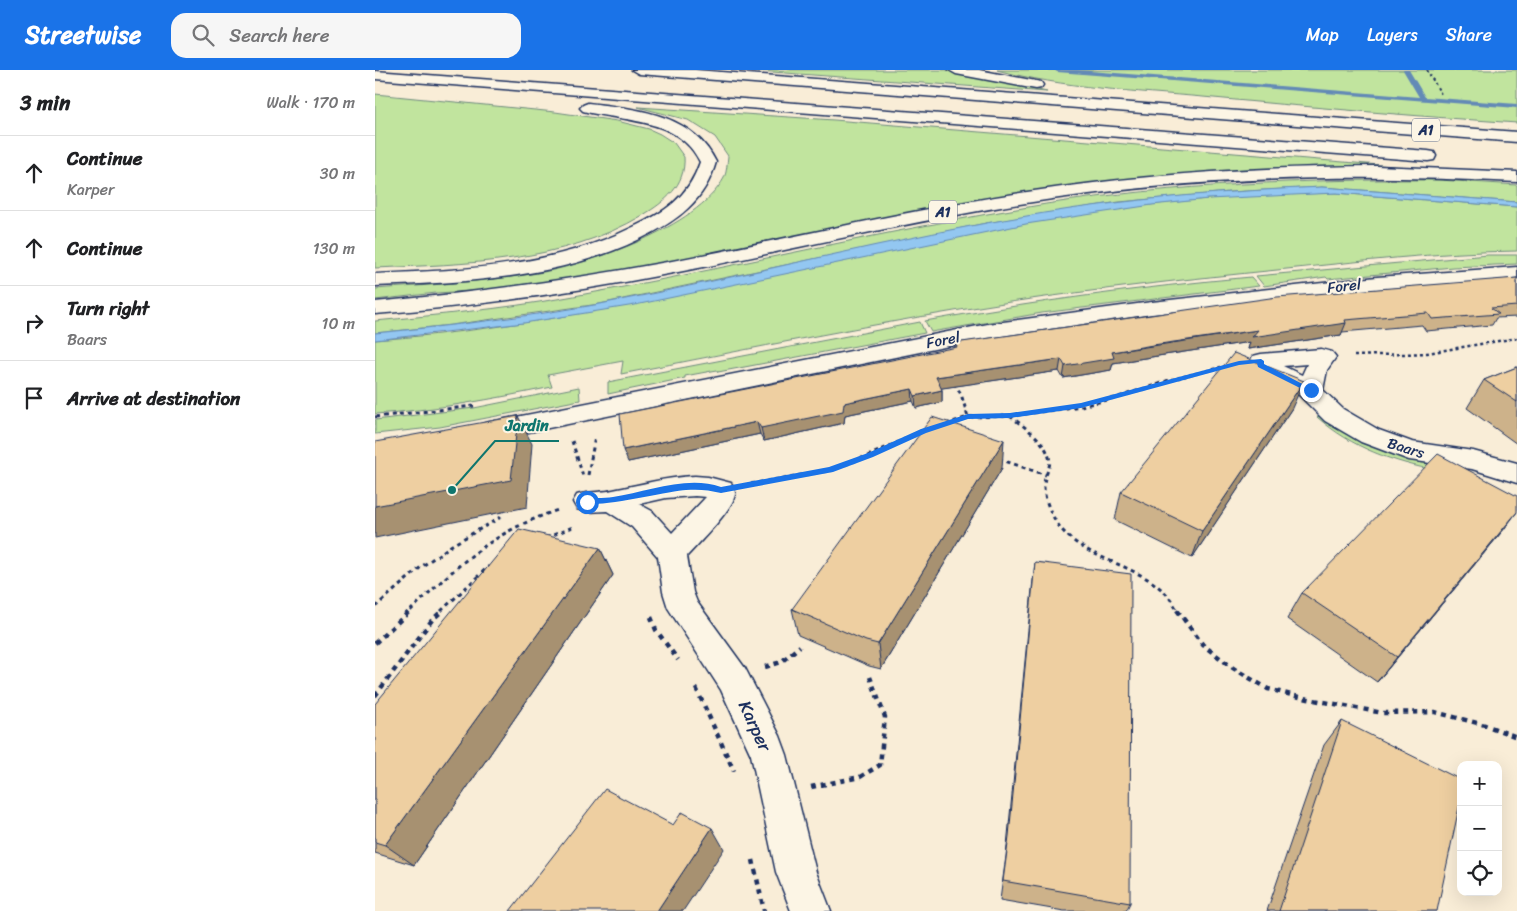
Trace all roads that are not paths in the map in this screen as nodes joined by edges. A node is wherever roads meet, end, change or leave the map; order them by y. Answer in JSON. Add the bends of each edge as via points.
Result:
{"nodes":[{"id":1,"x":639,"y":70,"type":"edge"},
{"id":2,"x":956,"y":70,"type":"edge"},
{"id":3,"x":375,"y":75,"type":"edge"},
{"id":4,"x":375,"y":86,"type":"edge"},
{"id":5,"x":1335,"y":124,"type":"junction"},
{"id":6,"x":1517,"y":137,"type":"edge"},
{"id":7,"x":1444,"y":157,"type":"dead end"},
{"id":8,"x":1474,"y":159,"type":"dead end"},
{"id":9,"x":1517,"y":163,"type":"edge"},
{"id":10,"x":1517,"y":177,"type":"edge"},
{"id":11,"x":1517,"y":273,"type":"edge"},
{"id":12,"x":375,"y":280,"type":"edge"},
{"id":13,"x":375,"y":308,"type":"edge"},
{"id":14,"x":1311,"y":390,"type":"junction"},
{"id":15,"x":469,"y":435,"type":"edge"},
{"id":16,"x":1517,"y":474,"type":"edge"},
{"id":17,"x":672,"y":554,"type":"junction"},
{"id":18,"x":811,"y":911,"type":"edge"}],
"edges":[{"from":1,"to":5,"type":"main road","number":"A1"},
{"from":2,"to":5,"type":"main road","number":"A1","via":[[1051,87],[1243,108]]},
{"from":3,"to":7,"type":"main road","number":"A1"},
{"from":4,"to":12,"type":"main road","via":[[649,118],[680,130],[698,144],[708,162],[696,190],[679,208],[640,232],[605,248],[558,262],[501,271]]},
{"from":5,"to":6,"type":"main road","number":"A1"},
{"from":8,"to":9,"type":"main road"},
{"from":10,"to":13,"type":"main road","number":"A1","via":[[1330,172],[1188,178],[1103,187],[960,209],[597,281]]},
{"from":11,"to":15,"type":"main road","name":"Forel","via":[[1386,282],[1152,308],[989,332]]},
{"from":14,"to":14,"type":"main road","name":"Baars","via":[[1315,370],[1324,359],[1321,356],[1261,361],[1260,365]]},
{"from":14,"to":16,"type":"main road","name":"Baars","via":[[1334,415],[1370,436],[1409,451],[1473,460]]},
{"from":17,"to":17,"type":"main road","via":[[643,519],[599,501],[687,487],[711,486],[721,490],[716,504]]},
{"from":17,"to":18,"type":"main road","name":"Karper","via":[[677,592],[684,608],[733,679],[762,736],[796,872]]}]}
